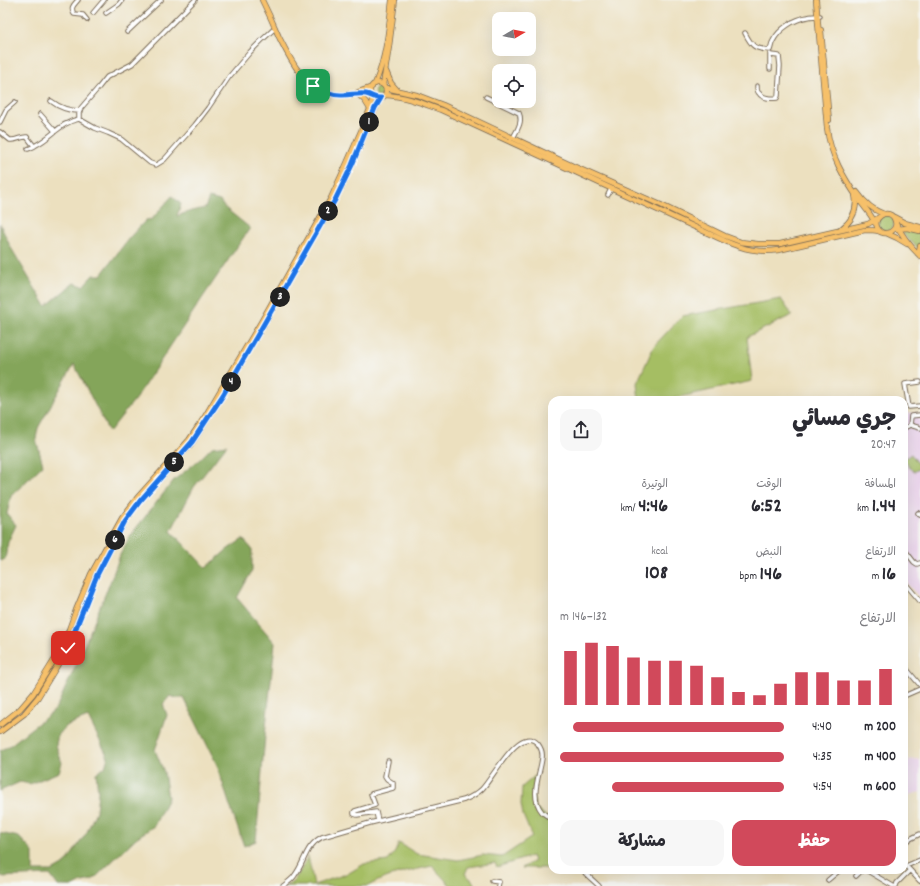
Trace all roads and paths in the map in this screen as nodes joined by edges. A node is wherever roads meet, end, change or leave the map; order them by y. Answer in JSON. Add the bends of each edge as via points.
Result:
{"nodes":[{"id":1,"x":78,"y":0,"type":"edge"},
{"id":2,"x":104,"y":0,"type":"edge"},
{"id":3,"x":122,"y":0,"type":"edge"},
{"id":4,"x":161,"y":0,"type":"edge"},
{"id":5,"x":195,"y":0,"type":"edge"},
{"id":6,"x":262,"y":0,"type":"edge"},
{"id":7,"x":392,"y":0,"type":"edge"},
{"id":8,"x":395,"y":0,"type":"edge"},
{"id":9,"x":817,"y":0,"type":"edge"},
{"id":10,"x":93,"y":13,"type":"dead end"},
{"id":11,"x":106,"y":13,"type":"dead end"},
{"id":12,"x":819,"y":16,"type":"junction"},
{"id":13,"x":87,"y":20,"type":"dead end"},
{"id":14,"x":275,"y":28,"type":"junction"},
{"id":15,"x":127,"y":32,"type":"dead end"},
{"id":16,"x":745,"y":33,"type":"dead end"},
{"id":17,"x":770,"y":53,"type":"junction"},
{"id":18,"x":770,"y":69,"type":"dead end"},
{"id":19,"x":385,"y":70,"type":"junction"},
{"id":20,"x":373,"y":85,"type":"junction"},
{"id":21,"x":384,"y":86,"type":"junction"},
{"id":22,"x":757,"y":86,"type":"dead end"},
{"id":23,"x":397,"y":90,"type":"junction"},
{"id":24,"x":356,"y":94,"type":"junction"},
{"id":25,"x":372,"y":96,"type":"junction"},
{"id":26,"x":383,"y":97,"type":"junction"},
{"id":27,"x":486,"y":97,"type":"dead end"},
{"id":28,"x":15,"y":102,"type":"dead end"},
{"id":29,"x":51,"y":102,"type":"dead end"},
{"id":30,"x":370,"y":109,"type":"junction"},
{"id":31,"x":80,"y":111,"type":"junction"},
{"id":32,"x":40,"y":114,"type":"dead end"},
{"id":33,"x":79,"y":118,"type":"junction"},
{"id":34,"x":0,"y":122,"type":"edge"},
{"id":35,"x":55,"y":131,"type":"junction"},
{"id":36,"x":0,"y":132,"type":"edge"},
{"id":37,"x":513,"y":138,"type":"junction"},
{"id":38,"x":34,"y":146,"type":"junction"},
{"id":39,"x":28,"y":149,"type":"dead end"},
{"id":40,"x":611,"y":189,"type":"junction"},
{"id":41,"x":855,"y":194,"type":"junction"},
{"id":42,"x":608,"y":195,"type":"dead end"},
{"id":43,"x":884,"y":214,"type":"junction"},
{"id":44,"x":892,"y":216,"type":"junction"},
{"id":45,"x":876,"y":219,"type":"junction"},
{"id":46,"x":920,"y":227,"type":"edge"},
{"id":47,"x":896,"y":229,"type":"junction"},
{"id":48,"x":839,"y":230,"type":"junction"},
{"id":49,"x":920,"y":231,"type":"edge"},
{"id":50,"x":883,"y":233,"type":"junction"},
{"id":51,"x":909,"y":245,"type":"junction"},
{"id":52,"x":920,"y":246,"type":"edge"},
{"id":53,"x":920,"y":256,"type":"edge"},
{"id":54,"x":920,"y":382,"type":"edge"},
{"id":55,"x":907,"y":396,"type":"edge"},
{"id":56,"x":908,"y":401,"type":"edge"},
{"id":57,"x":920,"y":406,"type":"edge"},
{"id":58,"x":920,"y":415,"type":"edge"},
{"id":59,"x":910,"y":425,"type":"joint"},
{"id":60,"x":920,"y":428,"type":"edge"},
{"id":61,"x":908,"y":554,"type":"edge"},
{"id":62,"x":920,"y":563,"type":"edge"},
{"id":63,"x":908,"y":587,"type":"edge"},
{"id":64,"x":920,"y":602,"type":"edge"},
{"id":65,"x":908,"y":671,"type":"edge"},
{"id":66,"x":920,"y":685,"type":"edge"},
{"id":67,"x":920,"y":688,"type":"edge"},
{"id":68,"x":909,"y":694,"type":"edge"},
{"id":69,"x":0,"y":725,"type":"edge"},
{"id":70,"x":0,"y":732,"type":"edge"},
{"id":71,"x":388,"y":761,"type":"dead end"},
{"id":72,"x":548,"y":816,"type":"edge"},
{"id":73,"x":378,"y":821,"type":"junction"},
{"id":74,"x":920,"y":835,"type":"edge"},
{"id":75,"x":908,"y":840,"type":"edge"},
{"id":76,"x":920,"y":860,"type":"edge"},
{"id":77,"x":908,"y":865,"type":"edge"},
{"id":78,"x":910,"y":870,"type":"edge"},
{"id":79,"x":586,"y":874,"type":"edge"},
{"id":80,"x":835,"y":874,"type":"edge"},
{"id":81,"x":873,"y":874,"type":"edge"},
{"id":82,"x":906,"y":874,"type":"edge"},
{"id":83,"x":828,"y":880,"type":"dead end"},
{"id":84,"x":492,"y":881,"type":"dead end"},
{"id":85,"x":920,"y":881,"type":"edge"},
{"id":86,"x":283,"y":886,"type":"edge"},
{"id":87,"x":498,"y":886,"type":"edge"},
{"id":88,"x":599,"y":886,"type":"edge"},
{"id":89,"x":895,"y":886,"type":"edge"}],
"edges":[{"from":1,"to":13,"type":"street","via":[[72,7],[74,14],[83,14]]},
{"from":2,"to":10,"type":"street"},
{"from":3,"to":11,"type":"street"},
{"from":4,"to":15,"type":"street"},
{"from":5,"to":31,"type":"street","via":[[132,64],[107,77]]},
{"from":6,"to":14,"type":"main road"},
{"from":7,"to":20,"type":"main road","via":[[384,57]]},
{"from":8,"to":19,"type":"main road"},
{"from":9,"to":12,"type":"main road"},
{"from":12,"to":17,"type":"street","via":[[804,17],[789,24],[775,37]]},
{"from":12,"to":41,"type":"main road","via":[[829,141],[840,169]]},
{"from":12,"to":43,"type":"main road","via":[[833,148],[857,192],[869,206]]},
{"from":14,"to":24,"type":"main road","via":[[290,59],[308,82],[331,94]]},
{"from":14,"to":33,"type":"street","via":[[229,77],[195,125],[164,160],[156,165],[121,139]]},
{"from":16,"to":17,"type":"street","via":[[748,40],[758,49]]},
{"from":17,"to":18,"type":"street"},
{"from":17,"to":22,"type":"street","via":[[779,56],[777,98],[762,96]]},
{"from":19,"to":21,"type":"main road"},
{"from":19,"to":23,"type":"main road"},
{"from":20,"to":21,"type":"main road","via":[[379,83]]},
{"from":20,"to":24,"type":"main road"},
{"from":20,"to":25,"type":"main road"},
{"from":21,"to":23,"type":"main road"},
{"from":21,"to":26,"type":"main road","via":[[386,91]]},
{"from":23,"to":37,"type":"main road","via":[[434,101]]},
{"from":24,"to":25,"type":"main road"},
{"from":24,"to":30,"type":"main road","via":[[365,100]]},
{"from":25,"to":26,"type":"main road"},
{"from":25,"to":30,"type":"main road"},
{"from":26,"to":40,"type":"main road","via":[[408,98],[441,110]]},
{"from":26,"to":70,"type":"main road","via":[[375,108],[335,200],[223,395],[192,442],[125,521],[97,575],[68,648],[24,714]]},
{"from":27,"to":37,"type":"street","via":[[519,113],[521,120]]},
{"from":28,"to":34,"type":"street","via":[[6,110]]},
{"from":29,"to":31,"type":"street","via":[[64,109]]},
{"from":30,"to":69,"type":"main road","via":[[331,198],[204,418],[189,440],[122,518],[91,574],[63,646],[33,694],[20,709]]},
{"from":31,"to":33,"type":"street"},
{"from":32,"to":35,"type":"street"},
{"from":33,"to":35,"type":"street","via":[[65,123]]},
{"from":35,"to":38,"type":"street"},
{"from":36,"to":38,"type":"street","via":[[10,140],[26,137]]},
{"from":37,"to":48,"type":"main road","via":[[742,242],[780,244]]},
{"from":38,"to":39,"type":"street"},
{"from":40,"to":42,"type":"street"},
{"from":40,"to":50,"type":"main road","via":[[732,244],[751,250],[779,250],[865,230]]},
{"from":41,"to":45,"type":"main road"},
{"from":41,"to":48,"type":"main road","via":[[854,214]]},
{"from":43,"to":44,"type":"main road"},
{"from":43,"to":45,"type":"main road"},
{"from":44,"to":46,"type":"main road"},
{"from":44,"to":47,"type":"main road"},
{"from":45,"to":48,"type":"main road","via":[[868,224]]},
{"from":45,"to":50,"type":"main road","via":[[876,226]]},
{"from":47,"to":49,"type":"main road","via":[[912,228]]},
{"from":47,"to":50,"type":"main road"},
{"from":47,"to":51,"type":"main road"},
{"from":50,"to":51,"type":"main road"},
{"from":51,"to":53,"type":"main road"},
{"from":52,"to":53,"type":"main road"},
{"from":54,"to":55,"type":"street","via":[[905,384]]},
{"from":56,"to":57,"type":"street","via":[[909,407]]},
{"from":58,"to":59,"type":"street","via":[[911,416]]},
{"from":59,"to":60,"type":"street"},
{"from":61,"to":62,"type":"street","via":[[914,562]]},
{"from":63,"to":64,"type":"street"},
{"from":65,"to":66,"type":"street"},
{"from":67,"to":68,"type":"street"},
{"from":71,"to":73,"type":"street","via":[[385,776],[393,783],[393,788],[371,794],[375,805],[354,812],[357,815],[376,812]]},
{"from":72,"to":73,"type":"street","via":[[542,812],[536,801],[542,752],[537,743],[526,739],[515,746],[487,784],[471,798]]},
{"from":73,"to":86,"type":"street","via":[[318,840],[309,849],[295,875]]},
{"from":74,"to":75,"type":"street"},
{"from":76,"to":77,"type":"street"},
{"from":78,"to":85,"type":"street"},
{"from":79,"to":88,"type":"street"},
{"from":80,"to":83,"type":"street"},
{"from":81,"to":89,"type":"street"},
{"from":82,"to":89,"type":"street"},
{"from":84,"to":87,"type":"street","via":[[499,882]]}]}
